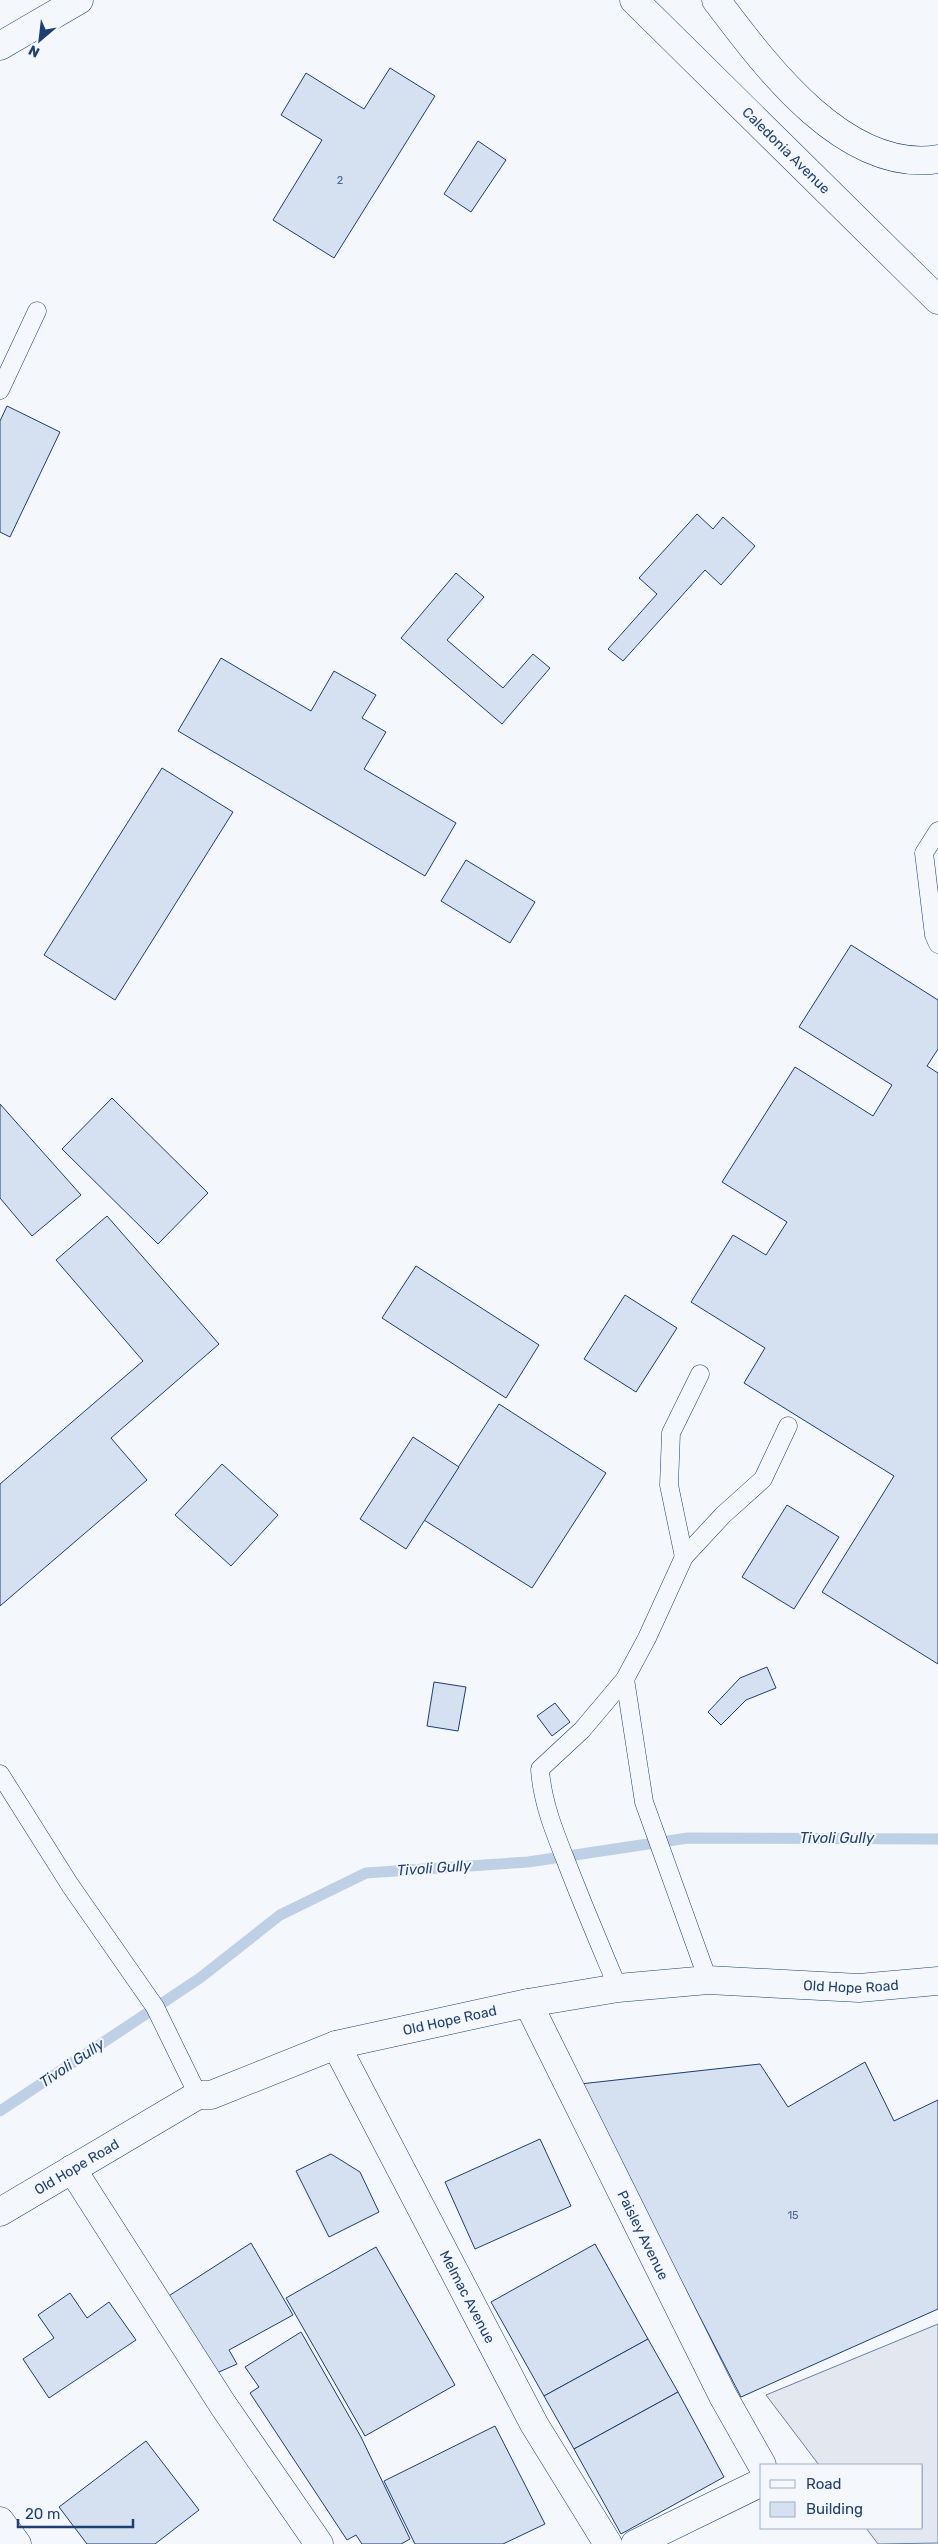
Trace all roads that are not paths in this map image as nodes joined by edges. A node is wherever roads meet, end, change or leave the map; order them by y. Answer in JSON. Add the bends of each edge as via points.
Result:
{"nodes":[{"id":1,"x":79,"y":0,"type":"edge"},
{"id":2,"x":634,"y":0,"type":"edge"},
{"id":3,"x":716,"y":0,"type":"edge"},
{"id":4,"x":0,"y":46,"type":"edge"},
{"id":5,"x":938,"y":159,"type":"edge"},
{"id":6,"x":938,"y":300,"type":"edge"},
{"id":7,"x":37,"y":311,"type":"dead end"},
{"id":8,"x":0,"y":390,"type":"edge"},
{"id":9,"x":938,"y":831,"type":"edge"},
{"id":10,"x":938,"y":944,"type":"edge"},
{"id":11,"x":700,"y":1374,"type":"dead end"},
{"id":12,"x":788,"y":1426,"type":"dead end"},
{"id":13,"x":684,"y":1556,"type":"junction"},
{"id":14,"x":624,"y":1679,"type":"junction"},
{"id":15,"x":0,"y":1774,"type":"edge"},
{"id":16,"x":708,"y":1980,"type":"junction"},
{"id":17,"x":938,"y":1980,"type":"edge"},
{"id":18,"x":618,"y":1988,"type":"junction"},
{"id":19,"x":528,"y":2003,"type":"junction"},
{"id":20,"x":336,"y":2045,"type":"junction"},
{"id":21,"x":198,"y":2095,"type":"junction"},
{"id":22,"x":72,"y":2169,"type":"junction"},
{"id":23,"x":0,"y":2212,"type":"edge"},
{"id":24,"x":761,"y":2464,"type":"edge"},
{"id":25,"x":760,"y":2483,"type":"edge"},
{"id":26,"x":0,"y":2521,"type":"edge"},
{"id":27,"x":17,"y":2544,"type":"edge"},
{"id":28,"x":319,"y":2544,"type":"edge"},
{"id":29,"x":608,"y":2544,"type":"edge"},
{"id":30,"x":634,"y":2544,"type":"edge"}],
"edges":[{"from":1,"to":4,"type":"main road"},
{"from":2,"to":6,"type":"main road","name":"Caledonia Avenue"},
{"from":3,"to":5,"type":"main road","via":[[740,33],[810,112],[854,143],[899,158]]},
{"from":7,"to":8,"type":"lane"},
{"from":9,"to":10,"type":"lane","via":[[924,853],[934,936]]},
{"from":11,"to":13,"type":"lane","via":[[672,1433],[669,1485]]},
{"from":12,"to":13,"type":"lane","via":[[763,1479]]},
{"from":13,"to":14,"type":"lane","via":[[648,1638]]},
{"from":14,"to":16,"type":"lane","via":[[644,1802]]},
{"from":14,"to":18,"type":"lane","via":[[582,1730],[540,1769],[541,1785],[554,1829]]},
{"from":15,"to":21,"type":"lane","via":[[70,1884],[155,2007]]},
{"from":16,"to":17,"type":"main road","name":"Old Hope Road","via":[[859,1988]]},
{"from":16,"to":18,"type":"main road","name":"Old Hope Road"},
{"from":18,"to":19,"type":"main road","name":"Old Hope Road"},
{"from":19,"to":20,"type":"main road","name":"Old Hope Road"},
{"from":19,"to":24,"type":"main road","name":"Paisley Avenue","via":[[722,2396]]},
{"from":20,"to":21,"type":"main road","name":"Old Hope Road","via":[[211,2096]]},
{"from":20,"to":29,"type":"main road","name":"Melmac Avenue","via":[[534,2424]]},
{"from":21,"to":22,"type":"main road","name":"Old Hope Road"},
{"from":22,"to":23,"type":"main road","name":"Old Hope Road"},
{"from":22,"to":28,"type":"main road","via":[[223,2405]]},
{"from":25,"to":30,"type":"main road"},
{"from":26,"to":27,"type":"main road"}]}
